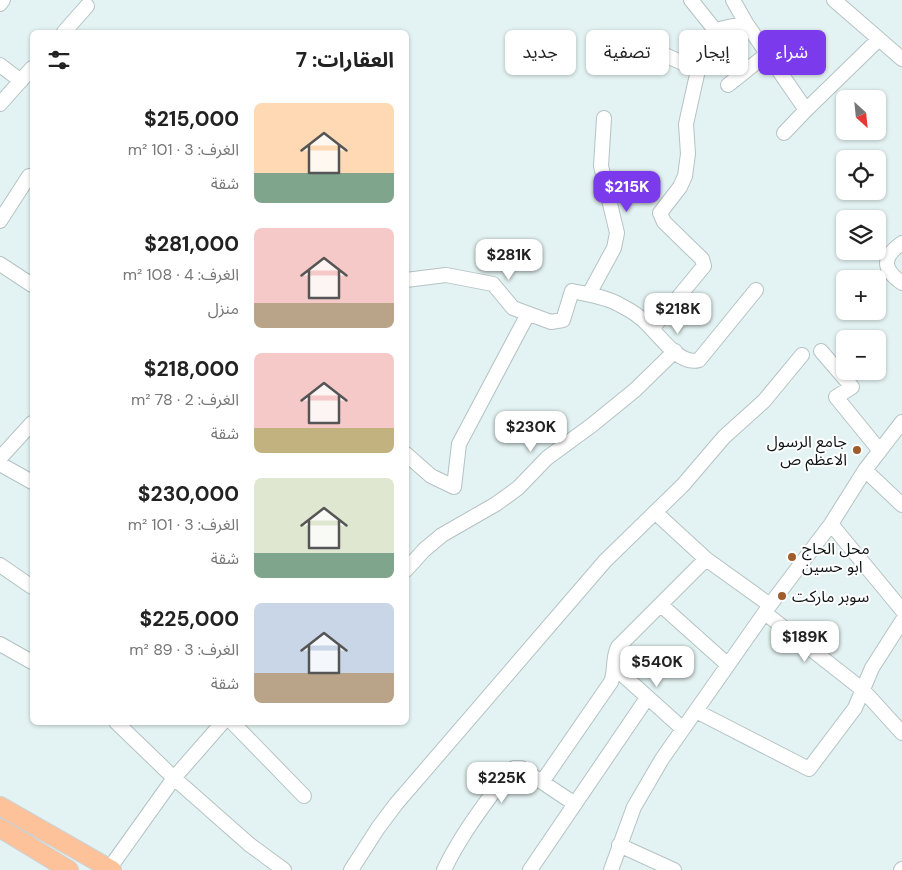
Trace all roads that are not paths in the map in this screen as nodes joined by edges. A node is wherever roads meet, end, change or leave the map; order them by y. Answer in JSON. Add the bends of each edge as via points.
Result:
{"nodes":[{"id":1,"x":3,"y":0,"type":"edge"},
{"id":2,"x":691,"y":0,"type":"edge"},
{"id":3,"x":733,"y":0,"type":"edge"},
{"id":4,"x":834,"y":0,"type":"edge"},
{"id":5,"x":0,"y":4,"type":"edge"},
{"id":6,"x":87,"y":6,"type":"dead end"},
{"id":7,"x":746,"y":23,"type":"junction"},
{"id":8,"x":66,"y":30,"type":"edge"},
{"id":9,"x":715,"y":30,"type":"joint"},
{"id":10,"x":879,"y":39,"type":"junction"},
{"id":11,"x":758,"y":41,"type":"edge"},
{"id":12,"x":902,"y":59,"type":"edge"},
{"id":13,"x":758,"y":61,"type":"edge"},
{"id":14,"x":0,"y":65,"type":"edge"},
{"id":15,"x":30,"y":70,"type":"edge"},
{"id":16,"x":697,"y":75,"type":"edge"},
{"id":17,"x":782,"y":75,"type":"edge"},
{"id":18,"x":20,"y":81,"type":"junction"},
{"id":19,"x":728,"y":85,"type":"dead end"},
{"id":20,"x":0,"y":104,"type":"edge"},
{"id":21,"x":806,"y":110,"type":"junction"},
{"id":22,"x":604,"y":118,"type":"dead end"},
{"id":23,"x":784,"y":133,"type":"dead end"},
{"id":24,"x":30,"y":178,"type":"edge"},
{"id":25,"x":0,"y":221,"type":"edge"},
{"id":26,"x":902,"y":243,"type":"edge"},
{"id":27,"x":0,"y":264,"type":"edge"},
{"id":28,"x":409,"y":280,"type":"edge"},
{"id":29,"x":902,"y":283,"type":"edge"},
{"id":30,"x":30,"y":284,"type":"edge"},
{"id":31,"x":756,"y":290,"type":"dead end"},
{"id":32,"x":589,"y":294,"type":"junction"},
{"id":33,"x":528,"y":314,"type":"junction"},
{"id":34,"x":652,"y":329,"type":"junction"},
{"id":35,"x":821,"y":351,"type":"dead end"},
{"id":36,"x":674,"y":352,"type":"junction"},
{"id":37,"x":802,"y":355,"type":"dead end"},
{"id":38,"x":902,"y":422,"type":"edge"},
{"id":39,"x":30,"y":425,"type":"edge"},
{"id":40,"x":880,"y":450,"type":"junction"},
{"id":41,"x":409,"y":457,"type":"edge"},
{"id":42,"x":0,"y":458,"type":"edge"},
{"id":43,"x":0,"y":464,"type":"edge"},
{"id":44,"x":865,"y":470,"type":"junction"},
{"id":45,"x":30,"y":481,"type":"edge"},
{"id":46,"x":902,"y":505,"type":"edge"},
{"id":47,"x":655,"y":512,"type":"junction"},
{"id":48,"x":831,"y":524,"type":"junction"},
{"id":49,"x":706,"y":559,"type":"junction"},
{"id":50,"x":0,"y":564,"type":"edge"},
{"id":51,"x":409,"y":567,"type":"edge"},
{"id":52,"x":30,"y":586,"type":"edge"},
{"id":53,"x":662,"y":605,"type":"junction"},
{"id":54,"x":768,"y":609,"type":"junction"},
{"id":55,"x":902,"y":610,"type":"edge"},
{"id":56,"x":902,"y":621,"type":"edge"},
{"id":57,"x":0,"y":644,"type":"edge"},
{"id":58,"x":30,"y":661,"type":"edge"},
{"id":59,"x":728,"y":665,"type":"junction"},
{"id":60,"x":614,"y":667,"type":"junction"},
{"id":61,"x":863,"y":690,"type":"junction"},
{"id":62,"x":648,"y":698,"type":"junction"},
{"id":63,"x":696,"y":711,"type":"junction"},
{"id":64,"x":119,"y":725,"type":"edge"},
{"id":65,"x":220,"y":725,"type":"edge"},
{"id":66,"x":235,"y":725,"type":"edge"},
{"id":67,"x":683,"y":729,"type":"junction"},
{"id":68,"x":902,"y":733,"type":"edge"},
{"id":69,"x":174,"y":778,"type":"junction"},
{"id":70,"x":542,"y":782,"type":"junction"},
{"id":71,"x":304,"y":796,"type":"dead end"},
{"id":72,"x":575,"y":804,"type":"junction"},
{"id":73,"x":0,"y":806,"type":"edge"},
{"id":74,"x":0,"y":828,"type":"edge"},
{"id":75,"x":619,"y":845,"type":"junction"},
{"id":76,"x":110,"y":869,"type":"edge"},
{"id":77,"x":69,"y":870,"type":"edge"},
{"id":78,"x":284,"y":870,"type":"edge"},
{"id":79,"x":351,"y":870,"type":"edge"},
{"id":80,"x":444,"y":870,"type":"edge"},
{"id":81,"x":530,"y":870,"type":"edge"},
{"id":82,"x":611,"y":870,"type":"edge"},
{"id":83,"x":674,"y":870,"type":"edge"}],
"edges":[{"from":1,"to":5,"type":"street"},
{"from":2,"to":9,"type":"street"},
{"from":3,"to":7,"type":"street"},
{"from":4,"to":10,"type":"street"},
{"from":6,"to":8,"type":"street"},
{"from":7,"to":9,"type":"street"},
{"from":7,"to":11,"type":"street"},
{"from":10,"to":12,"type":"street"},
{"from":10,"to":21,"type":"street"},
{"from":13,"to":19,"type":"street"},
{"from":14,"to":18,"type":"street"},
{"from":15,"to":18,"type":"street"},
{"from":16,"to":34,"type":"street","via":[[686,124],[688,154],[685,176],[660,213],[664,222],[702,260],[704,266]]},
{"from":17,"to":21,"type":"street"},
{"from":18,"to":20,"type":"street"},
{"from":21,"to":23,"type":"street"},
{"from":22,"to":32,"type":"street","via":[[601,166],[617,233],[614,248]]},
{"from":24,"to":25,"type":"street"},
{"from":26,"to":29,"type":"street","via":[[891,251],[887,262],[890,274]]},
{"from":27,"to":30,"type":"street"},
{"from":28,"to":33,"type":"street","via":[[446,275],[493,284],[513,308]]},
{"from":31,"to":36,"type":"street","via":[[699,360],[688,361]]},
{"from":32,"to":33,"type":"street","via":[[572,291],[563,320],[551,322]]},
{"from":32,"to":34,"type":"street","via":[[617,303]]},
{"from":33,"to":41,"type":"street","via":[[460,444],[454,487],[430,476]]},
{"from":34,"to":36,"type":"street"},
{"from":35,"to":40,"type":"street","via":[[852,387],[836,397]]},
{"from":36,"to":51,"type":"street","via":[[635,390],[547,458],[518,488],[442,535]]},
{"from":37,"to":47,"type":"street","via":[[764,401],[724,437]]},
{"from":38,"to":40,"type":"street"},
{"from":39,"to":42,"type":"street"},
{"from":40,"to":44,"type":"street"},
{"from":43,"to":45,"type":"street"},
{"from":44,"to":46,"type":"street"},
{"from":44,"to":48,"type":"street"},
{"from":47,"to":49,"type":"street"},
{"from":47,"to":79,"type":"street","via":[[605,561],[440,752],[386,816]]},
{"from":48,"to":54,"type":"street"},
{"from":48,"to":55,"type":"street"},
{"from":49,"to":53,"type":"street"},
{"from":49,"to":54,"type":"street"},
{"from":50,"to":52,"type":"street"},
{"from":53,"to":59,"type":"street"},
{"from":53,"to":60,"type":"street","via":[[618,646]]},
{"from":54,"to":59,"type":"street"},
{"from":54,"to":61,"type":"street"},
{"from":56,"to":61,"type":"street","via":[[872,668]]},
{"from":57,"to":58,"type":"street"},
{"from":59,"to":63,"type":"street"},
{"from":60,"to":62,"type":"street"},
{"from":60,"to":70,"type":"street","via":[[608,687]]},
{"from":61,"to":63,"type":"street","via":[[855,708],[809,769]]},
{"from":61,"to":68,"type":"street"},
{"from":62,"to":67,"type":"street"},
{"from":62,"to":72,"type":"street"},
{"from":63,"to":67,"type":"street"},
{"from":64,"to":69,"type":"street"},
{"from":65,"to":69,"type":"street"},
{"from":66,"to":71,"type":"street"},
{"from":67,"to":75,"type":"street","via":[[643,791]]},
{"from":69,"to":76,"type":"street"},
{"from":69,"to":78,"type":"street"},
{"from":70,"to":72,"type":"street"},
{"from":70,"to":80,"type":"street","via":[[521,768],[511,770],[461,837]]},
{"from":72,"to":81,"type":"street"},
{"from":73,"to":76,"type":"main road"},
{"from":74,"to":77,"type":"main road"},
{"from":75,"to":82,"type":"street"},
{"from":75,"to":83,"type":"street"}]}
